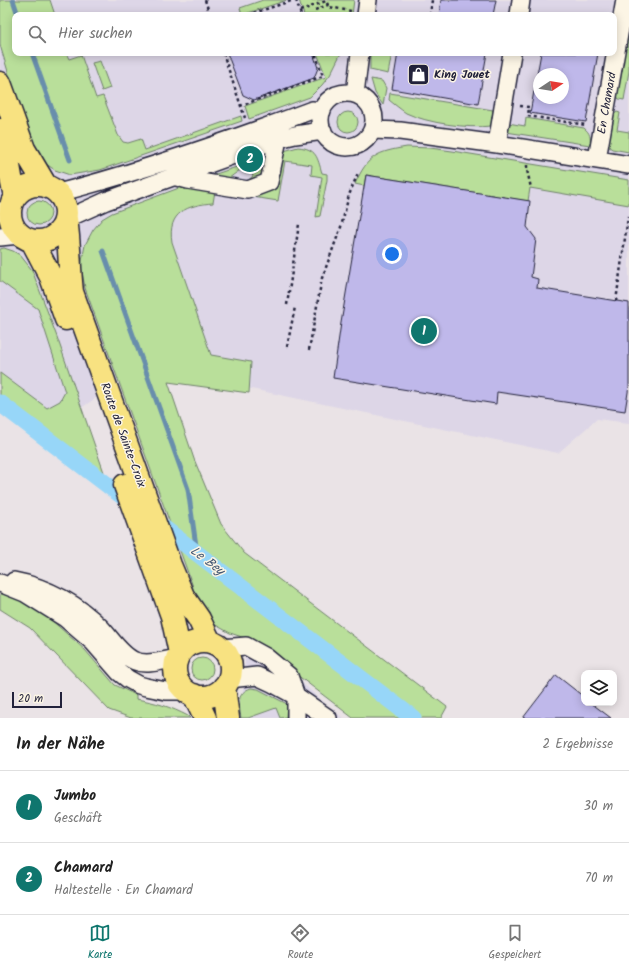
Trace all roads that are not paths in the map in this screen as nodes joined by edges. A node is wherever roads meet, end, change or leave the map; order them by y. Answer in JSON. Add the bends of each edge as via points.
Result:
{"nodes":[{"id":1,"x":368,"y":0,"type":"edge"},
{"id":2,"x":521,"y":0,"type":"edge"},
{"id":3,"x":625,"y":0,"type":"edge"},
{"id":4,"x":361,"y":12,"type":"edge"},
{"id":5,"x":519,"y":12,"type":"edge"},
{"id":6,"x":617,"y":46,"type":"edge"},
{"id":7,"x":360,"y":56,"type":"edge"},
{"id":8,"x":512,"y":56,"type":"edge"},
{"id":9,"x":615,"y":56,"type":"edge"},
{"id":10,"x":0,"y":83,"type":"edge"},
{"id":11,"x":355,"y":94,"type":"junction"},
{"id":12,"x":322,"y":111,"type":"junction"},
{"id":13,"x":0,"y":130,"type":"edge"},
{"id":14,"x":372,"y":130,"type":"junction"},
{"id":15,"x":323,"y":131,"type":"junction"},
{"id":16,"x":278,"y":139,"type":"junction"},
{"id":17,"x":497,"y":144,"type":"junction"},
{"id":18,"x":597,"y":159,"type":"junction"},
{"id":19,"x":629,"y":165,"type":"edge"},
{"id":20,"x":172,"y":176,"type":"junction"},
{"id":21,"x":52,"y":189,"type":"junction"},
{"id":22,"x":9,"y":205,"type":"edge"},
{"id":23,"x":66,"y":219,"type":"junction"},
{"id":24,"x":17,"y":238,"type":"edge"},
{"id":25,"x":0,"y":579,"type":"edge"},
{"id":26,"x":0,"y":583,"type":"edge"},
{"id":27,"x":216,"y":645,"type":"junction"},
{"id":28,"x":179,"y":655,"type":"junction"},
{"id":29,"x":226,"y":683,"type":"junction"},
{"id":30,"x":190,"y":693,"type":"junction"},
{"id":31,"x":296,"y":696,"type":"junction"},
{"id":32,"x":205,"y":718,"type":"edge"},
{"id":33,"x":228,"y":718,"type":"edge"},
{"id":34,"x":296,"y":718,"type":"edge"},
{"id":35,"x":328,"y":718,"type":"edge"}],
"edges":[{"from":1,"to":4,"type":"street"},
{"from":2,"to":5,"type":"street"},
{"from":3,"to":6,"type":"street","name":"En Chamard"},
{"from":7,"to":11,"type":"street"},
{"from":8,"to":17,"type":"street"},
{"from":9,"to":18,"type":"street","name":"En Chamard"},
{"from":10,"to":21,"type":"main road","via":[[24,149]]},
{"from":11,"to":12,"type":"street","via":[[335,96],[327,102]]},
{"from":11,"to":14,"type":"street","via":[[371,108],[374,121]]},
{"from":12,"to":15,"type":"street","via":[[320,121]]},
{"from":12,"to":21,"type":"street","via":[[312,110],[100,182]]},
{"from":13,"to":22,"type":"main road","via":[[12,183]]},
{"from":14,"to":15,"type":"street","via":[[361,143],[353,146],[336,144],[328,139]]},
{"from":14,"to":17,"type":"street","via":[[400,131]]},
{"from":15,"to":16,"type":"street"},
{"from":16,"to":20,"type":"street"},
{"from":16,"to":20,"type":"street","via":[[269,182],[248,190]]},
{"from":17,"to":18,"type":"street"},
{"from":18,"to":19,"type":"street"},
{"from":20,"to":23,"type":"street"},
{"from":21,"to":22,"type":"main road","via":[[38,184],[29,186]]},
{"from":21,"to":23,"type":"main road","via":[[64,200]]},
{"from":22,"to":24,"type":"main road"},
{"from":23,"to":24,"type":"main road","via":[[63,228],[50,239],[41,242]]},
{"from":23,"to":27,"type":"main road","name":"Route de Sainte-Croix","via":[[72,292],[170,566],[183,596]]},
{"from":24,"to":28,"type":"main road","name":"Route de Sainte-Croix","via":[[51,277],[172,616]]},
{"from":25,"to":28,"type":"street","via":[[47,590],[74,605],[132,660],[147,664]]},
{"from":26,"to":30,"type":"street","via":[[25,593],[65,618],[93,642],[128,679],[146,687]]},
{"from":27,"to":28,"type":"main road","via":[[197,642],[190,644]]},
{"from":27,"to":29,"type":"main road","via":[[230,662],[231,670]]},
{"from":27,"to":31,"type":"street","via":[[246,646],[266,657],[289,676]]},
{"from":28,"to":30,"type":"main road","via":[[175,667],[176,676]]},
{"from":29,"to":30,"type":"main road","via":[[218,693],[210,696],[202,697]]},
{"from":29,"to":31,"type":"street","via":[[257,676]]},
{"from":29,"to":33,"type":"main road"},
{"from":30,"to":32,"type":"main road"},
{"from":31,"to":34,"type":"street"},
{"from":31,"to":35,"type":"street"}]}
